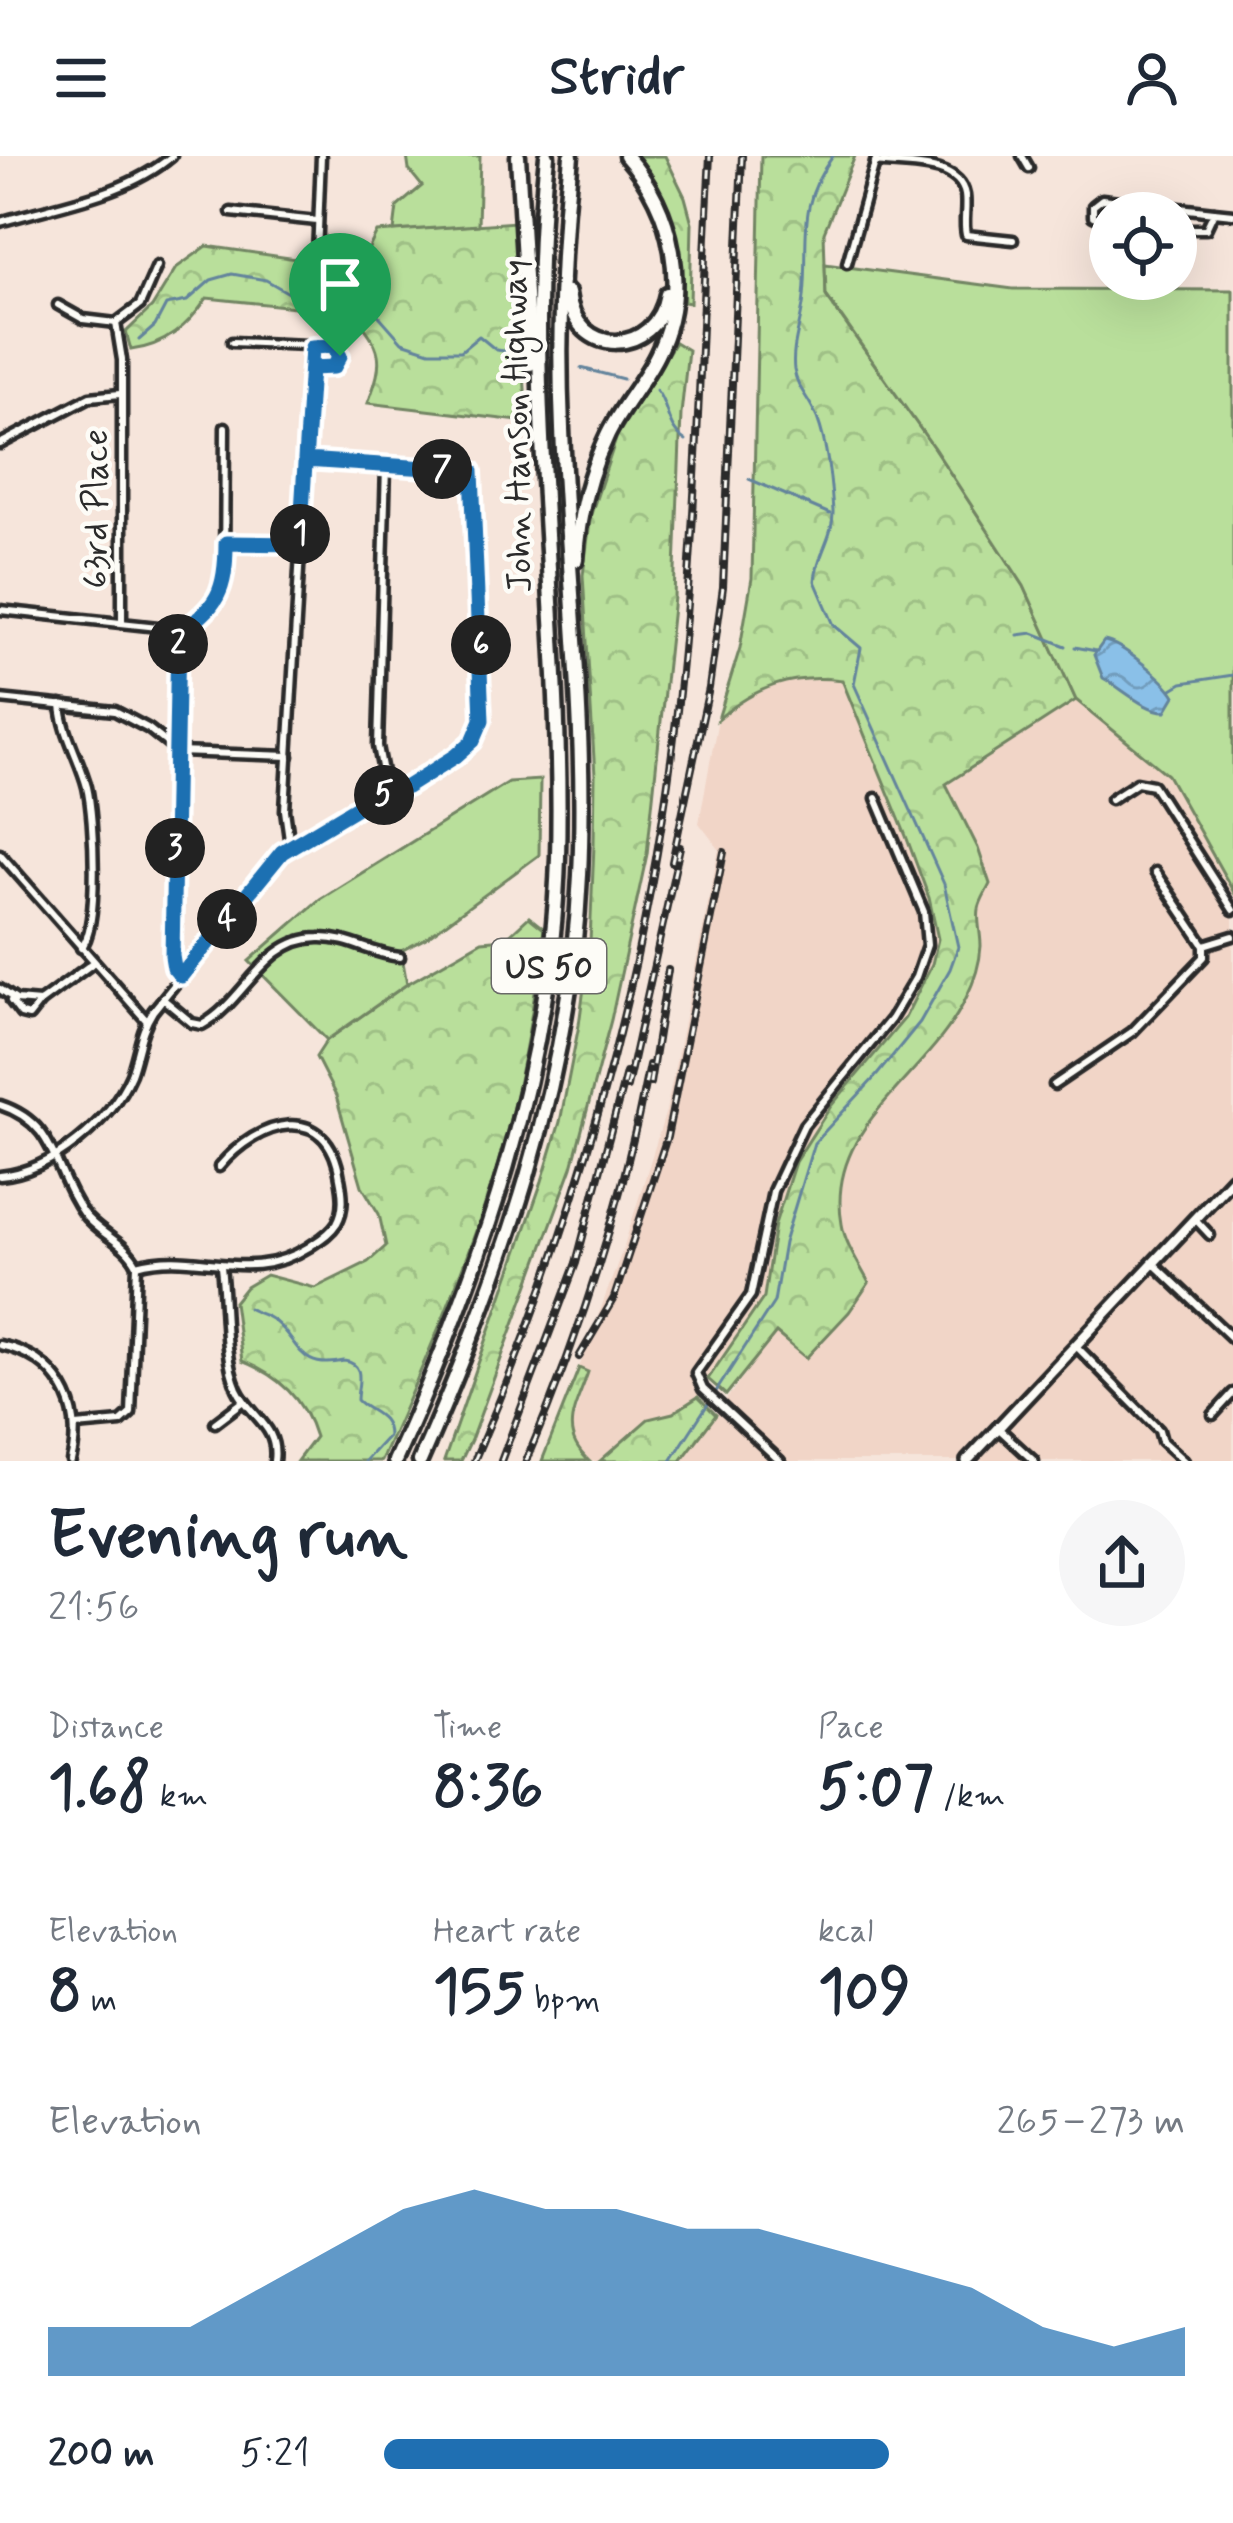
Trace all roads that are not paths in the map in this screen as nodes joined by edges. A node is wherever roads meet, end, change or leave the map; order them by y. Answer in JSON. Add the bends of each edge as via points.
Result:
{"nodes":[{"id":1,"x":172,"y":156,"type":"edge"},
{"id":2,"x":321,"y":156,"type":"edge"},
{"id":3,"x":518,"y":156,"type":"edge"},
{"id":4,"x":548,"y":156,"type":"edge"},
{"id":5,"x":571,"y":156,"type":"edge"},
{"id":6,"x":616,"y":156,"type":"edge"},
{"id":7,"x":626,"y":156,"type":"edge"},
{"id":8,"x":1022,"y":156,"type":"edge"},
{"id":9,"x":876,"y":159,"type":"edge"},
{"id":10,"x":1029,"y":168,"type":"dead end"},
{"id":11,"x":1197,"y":210,"type":"edge"},
{"id":12,"x":231,"y":212,"type":"dead end"},
{"id":13,"x":1214,"y":212,"type":"junction"},
{"id":14,"x":1233,"y":214,"type":"edge"},
{"id":15,"x":318,"y":221,"type":"junction"},
{"id":16,"x":0,"y":223,"type":"edge"},
{"id":17,"x":1197,"y":229,"type":"edge"},
{"id":18,"x":1013,"y":240,"type":"dead end"},
{"id":19,"x":563,"y":252,"type":"junction"},
{"id":20,"x":317,"y":255,"type":"dead end"},
{"id":21,"x":847,"y":263,"type":"dead end"},
{"id":22,"x":157,"y":266,"type":"dead end"},
{"id":23,"x":58,"y":304,"type":"dead end"},
{"id":24,"x":116,"y":323,"type":"junction"},
{"id":25,"x":232,"y":341,"type":"dead end"},
{"id":26,"x":312,"y":347,"type":"junction"},
{"id":27,"x":311,"y":368,"type":"junction"},
{"id":28,"x":120,"y":394,"type":"junction"},
{"id":29,"x":226,"y":427,"type":"dead end"},
{"id":30,"x":0,"y":445,"type":"edge"},
{"id":31,"x":540,"y":446,"type":"junction"},
{"id":32,"x":305,"y":460,"type":"junction"},
{"id":33,"x":386,"y":466,"type":"junction"},
{"id":34,"x":226,"y":543,"type":"junction"},
{"id":35,"x":300,"y":544,"type":"junction"},
{"id":36,"x":0,"y":610,"type":"edge"},
{"id":37,"x":122,"y":623,"type":"junction"},
{"id":38,"x":574,"y":633,"type":"junction"},
{"id":39,"x":178,"y":634,"type":"junction"},
{"id":40,"x":0,"y":699,"type":"edge"},
{"id":41,"x":61,"y":705,"type":"junction"},
{"id":42,"x":178,"y":752,"type":"junction"},
{"id":43,"x":289,"y":756,"type":"junction"},
{"id":44,"x":393,"y":793,"type":"junction"},
{"id":45,"x":876,"y":799,"type":"dead end"},
{"id":46,"x":1111,"y":799,"type":"dead end"},
{"id":47,"x":290,"y":847,"type":"junction"},
{"id":48,"x":0,"y":854,"type":"edge"},
{"id":49,"x":1155,"y":872,"type":"dead end"},
{"id":50,"x":1233,"y":910,"type":"edge"},
{"id":51,"x":1233,"y":936,"type":"edge"},
{"id":52,"x":1204,"y":945,"type":"junction"},
{"id":53,"x":81,"y":948,"type":"junction"},
{"id":54,"x":400,"y":957,"type":"dead end"},
{"id":55,"x":93,"y":963,"type":"junction"},
{"id":56,"x":181,"y":976,"type":"junction"},
{"id":57,"x":0,"y":989,"type":"edge"},
{"id":58,"x":9,"y":998,"type":"junction"},
{"id":59,"x":163,"y":999,"type":"junction"},
{"id":60,"x":40,"y":1002,"type":"junction"},
{"id":61,"x":146,"y":1020,"type":"junction"},
{"id":62,"x":1054,"y":1085,"type":"dead end"},
{"id":63,"x":0,"y":1106,"type":"edge"},
{"id":64,"x":53,"y":1158,"type":"junction"},
{"id":65,"x":219,"y":1167,"type":"dead end"},
{"id":66,"x":0,"y":1176,"type":"edge"},
{"id":67,"x":1233,"y":1178,"type":"edge"},
{"id":68,"x":1196,"y":1219,"type":"junction"},
{"id":69,"x":1210,"y":1234,"type":"dead end"},
{"id":70,"x":137,"y":1264,"type":"junction"},
{"id":71,"x":1154,"y":1264,"type":"junction"},
{"id":72,"x":221,"y":1267,"type":"junction"},
{"id":73,"x":1233,"y":1339,"type":"edge"},
{"id":74,"x":0,"y":1345,"type":"edge"},
{"id":75,"x":1076,"y":1346,"type":"junction"},
{"id":76,"x":1233,"y":1393,"type":"edge"},
{"id":77,"x":244,"y":1401,"type":"junction"},
{"id":78,"x":1213,"y":1415,"type":"dead end"},
{"id":79,"x":215,"y":1423,"type":"dead end"},
{"id":80,"x":76,"y":1426,"type":"junction"},
{"id":81,"x":998,"y":1428,"type":"junction"},
{"id":82,"x":72,"y":1460,"type":"edge"},
{"id":83,"x":274,"y":1461,"type":"edge"},
{"id":84,"x":395,"y":1461,"type":"edge"},
{"id":85,"x":419,"y":1461,"type":"edge"},
{"id":86,"x":780,"y":1461,"type":"edge"},
{"id":87,"x":968,"y":1461,"type":"edge"},
{"id":88,"x":1034,"y":1461,"type":"edge"},
{"id":89,"x":1184,"y":1461,"type":"edge"}],
"edges":[{"from":1,"to":16,"type":"street","via":[[115,187]]},
{"from":2,"to":15,"type":"street"},
{"from":3,"to":31,"type":"highway"},
{"from":4,"to":31,"type":"highway","name":"John Hanson Highway","number":"US 50","via":[[538,283]]},
{"from":5,"to":19,"type":"highway","name":"John Hanson Highway","number":"US 50"},
{"from":6,"to":19,"type":"highway","via":[[643,190],[662,236],[667,292],[658,320],[629,340],[585,331],[570,310]]},
{"from":7,"to":38,"type":"highway","via":[[665,222],[674,296],[659,351],[617,416],[589,484]]},
{"from":8,"to":10,"type":"street"},
{"from":9,"to":18,"type":"street","via":[[948,172],[965,196],[966,235]]},
{"from":9,"to":21,"type":"street"},
{"from":11,"to":13,"type":"street"},
{"from":12,"to":15,"type":"street"},
{"from":13,"to":14,"type":"street"},
{"from":13,"to":17,"type":"street","via":[[1206,229]]},
{"from":15,"to":20,"type":"street"},
{"from":19,"to":38,"type":"highway","name":"John Hanson Highway","number":"US 50","via":[[561,403]]},
{"from":22,"to":24,"type":"street","via":[[140,304]]},
{"from":23,"to":24,"type":"street","via":[[78,317]]},
{"from":24,"to":28,"type":"street","name":"63rd Place"},
{"from":25,"to":26,"type":"street"},
{"from":26,"to":27,"type":"street"},
{"from":26,"to":27,"type":"street","via":[[335,348],[340,359]]},
{"from":27,"to":32,"type":"street"},
{"from":28,"to":30,"type":"street","via":[[91,397]]},
{"from":28,"to":37,"type":"street","name":"63rd Place"},
{"from":29,"to":34,"type":"street"},
{"from":31,"to":84,"type":"highway","name":"John Hanson Highway","number":"US 50","via":[[558,810],[544,1004],[499,1192]]},
{"from":32,"to":33,"type":"street"},
{"from":32,"to":35,"type":"street"},
{"from":33,"to":44,"type":"street","via":[[378,746]]},
{"from":33,"to":44,"type":"street","via":[[472,471],[482,720],[466,749]]},
{"from":34,"to":35,"type":"street"},
{"from":34,"to":39,"type":"street","via":[[217,600]]},
{"from":35,"to":43,"type":"street"},
{"from":36,"to":37,"type":"street"},
{"from":37,"to":39,"type":"street"},
{"from":38,"to":85,"type":"highway","name":"John Hanson Highway","number":"US 50","via":[[581,824],[565,1018],[505,1245]]},
{"from":39,"to":42,"type":"street"},
{"from":40,"to":41,"type":"street"},
{"from":41,"to":42,"type":"street","via":[[116,711]]},
{"from":41,"to":53,"type":"street","via":[[92,826],[91,929]]},
{"from":42,"to":43,"type":"street"},
{"from":42,"to":56,"type":"street","via":[[172,956]]},
{"from":43,"to":47,"type":"street"},
{"from":44,"to":47,"type":"street"},
{"from":45,"to":86,"type":"street","via":[[924,912],[924,959],[891,1019],[819,1102],[791,1148],[769,1205],[751,1295],[696,1372]]},
{"from":46,"to":50,"type":"street","via":[[1137,782],[1153,785]]},
{"from":47,"to":56,"type":"street"},
{"from":48,"to":53,"type":"street"},
{"from":49,"to":52,"type":"street"},
{"from":51,"to":52,"type":"street"},
{"from":52,"to":62,"type":"street","via":[[1199,964],[1151,1015]]},
{"from":53,"to":55,"type":"street"},
{"from":54,"to":59,"type":"street","via":[[339,939],[303,939],[280,950],[202,1025]]},
{"from":55,"to":60,"type":"street"},
{"from":55,"to":61,"type":"street"},
{"from":56,"to":59,"type":"street"},
{"from":57,"to":58,"type":"street"},
{"from":58,"to":60,"type":"street"},
{"from":58,"to":60,"type":"street","via":[[28,1016]]},
{"from":59,"to":61,"type":"street"},
{"from":61,"to":64,"type":"street","via":[[120,1094]]},
{"from":63,"to":64,"type":"street","via":[[28,1118]]},
{"from":64,"to":66,"type":"street"},
{"from":64,"to":70,"type":"street","via":[[85,1216]]},
{"from":65,"to":72,"type":"street","via":[[272,1128],[305,1126],[333,1149],[343,1205],[332,1230],[289,1259]]},
{"from":67,"to":68,"type":"street"},
{"from":68,"to":69,"type":"street"},
{"from":68,"to":71,"type":"street"},
{"from":70,"to":72,"type":"street"},
{"from":70,"to":80,"type":"street","via":[[130,1414]]},
{"from":71,"to":73,"type":"street"},
{"from":71,"to":75,"type":"street"},
{"from":72,"to":77,"type":"street","via":[[232,1371]]},
{"from":74,"to":80,"type":"street","via":[[53,1372]]},
{"from":75,"to":81,"type":"street"},
{"from":75,"to":89,"type":"street"},
{"from":76,"to":78,"type":"street"},
{"from":77,"to":79,"type":"street"},
{"from":77,"to":83,"type":"street","via":[[272,1434]]},
{"from":80,"to":82,"type":"street"},
{"from":81,"to":87,"type":"street"},
{"from":81,"to":88,"type":"street"}]}
